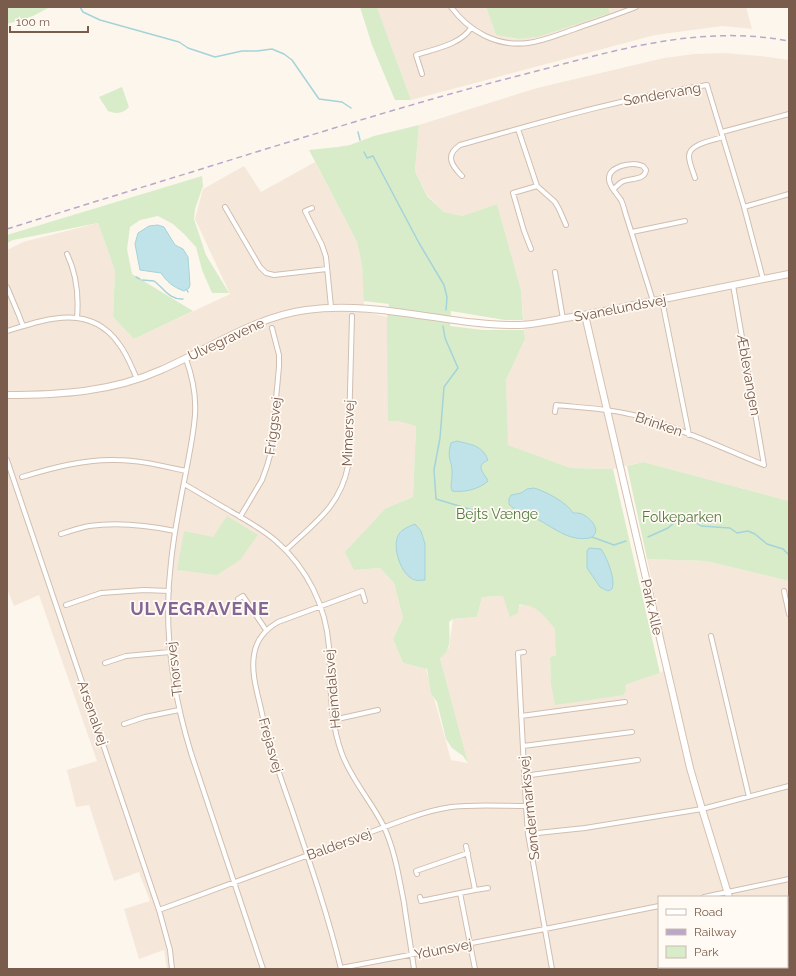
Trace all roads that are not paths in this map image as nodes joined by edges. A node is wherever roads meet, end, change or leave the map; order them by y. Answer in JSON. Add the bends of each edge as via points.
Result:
{"nodes":[{"id":1,"x":451,"y":7,"type":"edge"},
{"id":2,"x":636,"y":7,"type":"edge"},
{"id":3,"x":471,"y":28,"type":"junction"},
{"id":4,"x":422,"y":74,"type":"dead end"},
{"id":5,"x":789,"y":114,"type":"edge"},
{"id":6,"x":518,"y":129,"type":"junction"},
{"id":7,"x":722,"y":135,"type":"junction"},
{"id":8,"x":462,"y":176,"type":"dead end"},
{"id":9,"x":695,"y":178,"type":"dead end"},
{"id":10,"x":537,"y":186,"type":"junction"},
{"id":11,"x":614,"y":189,"type":"junction"},
{"id":12,"x":789,"y":194,"type":"edge"},
{"id":13,"x":225,"y":207,"type":"dead end"},
{"id":14,"x":744,"y":207,"type":"junction"},
{"id":15,"x":312,"y":208,"type":"dead end"},
{"id":16,"x":685,"y":222,"type":"dead end"},
{"id":17,"x":566,"y":225,"type":"dead end"},
{"id":18,"x":632,"y":232,"type":"junction"},
{"id":19,"x":531,"y":249,"type":"dead end"},
{"id":20,"x":67,"y":254,"type":"dead end"},
{"id":21,"x":327,"y":269,"type":"junction"},
{"id":22,"x":555,"y":272,"type":"dead end"},
{"id":23,"x":789,"y":274,"type":"edge"},
{"id":24,"x":763,"y":279,"type":"junction"},
{"id":25,"x":733,"y":285,"type":"junction"},
{"id":26,"x":7,"y":287,"type":"edge"},
{"id":27,"x":662,"y":300,"type":"junction"},
{"id":28,"x":653,"y":301,"type":"junction"},
{"id":29,"x":331,"y":307,"type":"junction"},
{"id":30,"x":585,"y":315,"type":"junction"},
{"id":31,"x":352,"y":316,"type":"dead end"},
{"id":32,"x":77,"y":318,"type":"junction"},
{"id":33,"x":449,"y":319,"type":"joint"},
{"id":34,"x":563,"y":319,"type":"junction"},
{"id":35,"x":23,"y":326,"type":"junction"},
{"id":36,"x":272,"y":328,"type":"dead end"},
{"id":37,"x":7,"y":331,"type":"edge"},
{"id":38,"x":186,"y":359,"type":"junction"},
{"id":39,"x":137,"y":379,"type":"junction"},
{"id":40,"x":7,"y":395,"type":"edge"},
{"id":41,"x":607,"y":411,"type":"junction"},
{"id":42,"x":555,"y":412,"type":"dead end"},
{"id":43,"x":689,"y":435,"type":"junction"},
{"id":44,"x":7,"y":460,"type":"edge"},
{"id":45,"x":764,"y":465,"type":"joint"},
{"id":46,"x":186,"y":471,"type":"junction"},
{"id":47,"x":22,"y":477,"type":"dead end"},
{"id":48,"x":184,"y":484,"type":"junction"},
{"id":49,"x":240,"y":517,"type":"junction"},
{"id":50,"x":175,"y":531,"type":"junction"},
{"id":51,"x":61,"y":534,"type":"dead end"},
{"id":52,"x":286,"y":550,"type":"junction"},
{"id":53,"x":168,"y":591,"type":"junction"},
{"id":54,"x":784,"y":591,"type":"dead end"},
{"id":55,"x":238,"y":599,"type":"dead end"},
{"id":56,"x":365,"y":601,"type":"dead end"},
{"id":57,"x":66,"y":605,"type":"dead end"},
{"id":58,"x":320,"y":606,"type":"junction"},
{"id":59,"x":789,"y":614,"type":"edge"},
{"id":60,"x":266,"y":630,"type":"junction"},
{"id":61,"x":711,"y":636,"type":"dead end"},
{"id":62,"x":170,"y":652,"type":"junction"},
{"id":63,"x":524,"y":652,"type":"dead end"},
{"id":64,"x":104,"y":663,"type":"dead end"},
{"id":65,"x":626,"y":702,"type":"dead end"},
{"id":66,"x":179,"y":710,"type":"junction"},
{"id":67,"x":378,"y":710,"type":"dead end"},
{"id":68,"x":521,"y":716,"type":"junction"},
{"id":69,"x":333,"y":720,"type":"junction"},
{"id":70,"x":124,"y":724,"type":"dead end"},
{"id":71,"x":632,"y":732,"type":"dead end"},
{"id":72,"x":523,"y":746,"type":"junction"},
{"id":73,"x":638,"y":760,"type":"dead end"},
{"id":74,"x":524,"y":776,"type":"junction"},
{"id":75,"x":789,"y":786,"type":"edge"},
{"id":76,"x":749,"y":797,"type":"junction"},
{"id":77,"x":526,"y":806,"type":"junction"},
{"id":78,"x":702,"y":809,"type":"junction"},
{"id":79,"x":384,"y":827,"type":"junction"},
{"id":80,"x":528,"y":834,"type":"junction"},
{"id":81,"x":466,"y":846,"type":"dead end"},
{"id":82,"x":468,"y":854,"type":"junction"},
{"id":83,"x":307,"y":855,"type":"junction"},
{"id":84,"x":416,"y":874,"type":"dead end"},
{"id":85,"x":789,"y":879,"type":"edge"},
{"id":86,"x":234,"y":882,"type":"junction"},
{"id":87,"x":488,"y":888,"type":"dead end"},
{"id":88,"x":475,"y":890,"type":"junction"},
{"id":89,"x":460,"y":893,"type":"junction"},
{"id":90,"x":728,"y":895,"type":"edge"},
{"id":91,"x":716,"y":896,"type":"edge"},
{"id":92,"x":420,"y":897,"type":"dead end"},
{"id":93,"x":658,"y":906,"type":"edge"},
{"id":94,"x":159,"y":910,"type":"junction"},
{"id":95,"x":545,"y":929,"type":"junction"},
{"id":96,"x":470,"y":944,"type":"junction"},
{"id":97,"x":412,"y":955,"type":"junction"},
{"id":98,"x":172,"y":969,"type":"edge"},
{"id":99,"x":262,"y":969,"type":"edge"},
{"id":100,"x":341,"y":969,"type":"edge"},
{"id":101,"x":414,"y":969,"type":"edge"},
{"id":102,"x":474,"y":969,"type":"edge"},
{"id":103,"x":552,"y":969,"type":"edge"}],
"edges":[{"from":1,"to":3,"type":"street"},
{"from":2,"to":3,"type":"street","via":[[528,43],[504,42],[486,37]]},
{"from":3,"to":4,"type":"street","via":[[455,42],[416,55]]},
{"from":5,"to":7,"type":"street"},
{"from":6,"to":7,"type":"street","name":"Søndervang","via":[[645,95],[707,85]]},
{"from":6,"to":8,"type":"street","name":"Søndervang","via":[[456,148],[451,158],[452,164]]},
{"from":6,"to":10,"type":"street"},
{"from":7,"to":9,"type":"street","via":[[690,150],[689,156]]},
{"from":7,"to":14,"type":"street","name":"Søndervang"},
{"from":10,"to":17,"type":"street","via":[[555,202]]},
{"from":10,"to":19,"type":"street","via":[[513,193]]},
{"from":11,"to":11,"type":"street","via":[[608,179],[614,169],[631,163],[643,166],[646,170],[644,176],[625,180]]},
{"from":11,"to":18,"type":"street"},
{"from":12,"to":14,"type":"street"},
{"from":13,"to":21,"type":"street","via":[[266,273],[274,275]]},
{"from":14,"to":24,"type":"street","name":"Søndervang"},
{"from":15,"to":21,"type":"street","via":[[305,211],[322,245]]},
{"from":16,"to":18,"type":"street"},
{"from":18,"to":28,"type":"street"},
{"from":20,"to":32,"type":"street","via":[[76,278]]},
{"from":21,"to":29,"type":"street"},
{"from":22,"to":34,"type":"street"},
{"from":23,"to":24,"type":"street","name":"Svanelundsvej"},
{"from":24,"to":25,"type":"street","name":"Svanelundsvej"},
{"from":25,"to":27,"type":"street","name":"Svanelundsvej"},
{"from":25,"to":45,"type":"street","name":"Æblevangen"},
{"from":26,"to":35,"type":"street"},
{"from":27,"to":28,"type":"street","name":"Svanelundsvej"},
{"from":27,"to":43,"type":"street"},
{"from":28,"to":30,"type":"street","name":"Svanelundsvej"},
{"from":29,"to":33,"type":"street","name":"Ulvegravene","via":[[364,308]]},
{"from":29,"to":38,"type":"street","name":"Ulvegravene","via":[[272,318],[245,328]]},
{"from":30,"to":34,"type":"street","name":"Svanelundsvej"},
{"from":30,"to":41,"type":"street","name":"Park Alle"},
{"from":31,"to":52,"type":"street","name":"Mimersvej","via":[[346,477],[330,508]]},
{"from":32,"to":35,"type":"street","via":[[53,318]]},
{"from":32,"to":39,"type":"street","via":[[89,321],[111,334]]},
{"from":33,"to":34,"type":"street","name":"Svanelundsvej","via":[[522,325]]},
{"from":35,"to":37,"type":"street"},
{"from":36,"to":49,"type":"street","name":"Friggsvej","via":[[279,355],[279,367],[271,452],[262,480]]},
{"from":38,"to":39,"type":"street","name":"Ulvegravene"},
{"from":38,"to":46,"type":"street","name":"Thorsvej","via":[[194,386],[196,414]]},
{"from":39,"to":40,"type":"street","name":"Ulvegravene","via":[[82,392]]},
{"from":41,"to":42,"type":"street","name":"Brinken","via":[[556,405]]},
{"from":41,"to":43,"type":"street","name":"Brinken","via":[[642,417]]},
{"from":41,"to":78,"type":"street","name":"Park Alle","via":[[690,768]]},
{"from":43,"to":45,"type":"street","name":"Brinken"},
{"from":44,"to":94,"type":"street","name":"Arsenalvej"},
{"from":46,"to":47,"type":"street","via":[[116,460],[96,461]]},
{"from":46,"to":48,"type":"street","name":"Thorsvej"},
{"from":48,"to":49,"type":"street","name":"Heimdalsvej"},
{"from":48,"to":50,"type":"street","name":"Thorsvej"},
{"from":49,"to":52,"type":"street","name":"Heimdalsvej"},
{"from":50,"to":51,"type":"street","via":[[126,524],[87,526]]},
{"from":50,"to":53,"type":"street","name":"Thorsvej"},
{"from":52,"to":58,"type":"street","name":"Heimdalsvej","via":[[306,576]]},
{"from":53,"to":57,"type":"street","via":[[101,593]]},
{"from":53,"to":62,"type":"street","name":"Thorsvej"},
{"from":54,"to":59,"type":"street"},
{"from":55,"to":60,"type":"street","via":[[243,596]]},
{"from":56,"to":58,"type":"street","name":"Frejasvej","via":[[362,591]]},
{"from":58,"to":60,"type":"street","name":"Frejasvej","via":[[278,622]]},
{"from":58,"to":69,"type":"street","name":"Heimdalsvej","via":[[328,640]]},
{"from":60,"to":83,"type":"street","name":"Frejasvej","via":[[258,641],[254,654],[256,682],[272,753]]},
{"from":61,"to":76,"type":"street"},
{"from":62,"to":64,"type":"street","via":[[126,656]]},
{"from":62,"to":66,"type":"street","name":"Thorsvej"},
{"from":63,"to":68,"type":"street","name":"Søndermarksvej","via":[[518,652]]},
{"from":65,"to":68,"type":"street"},
{"from":66,"to":70,"type":"street"},
{"from":66,"to":86,"type":"street","name":"Thorsvej"},
{"from":67,"to":69,"type":"street"},
{"from":68,"to":72,"type":"street","name":"Søndermarksvej"},
{"from":69,"to":79,"type":"street","name":"Heimdalsvej","via":[[342,755]]},
{"from":71,"to":72,"type":"street"},
{"from":72,"to":74,"type":"street","name":"Søndermarksvej"},
{"from":73,"to":74,"type":"street"},
{"from":74,"to":77,"type":"street","name":"Søndermarksvej"},
{"from":75,"to":76,"type":"street"},
{"from":76,"to":78,"type":"street"},
{"from":77,"to":79,"type":"street","name":"Baldersvej","via":[[452,807],[430,811]]},
{"from":77,"to":80,"type":"street","name":"Søndermarksvej"},
{"from":78,"to":80,"type":"street","via":[[585,828]]},
{"from":78,"to":90,"type":"street","name":"Park Alle"},
{"from":79,"to":83,"type":"street","name":"Baldersvej"},
{"from":79,"to":97,"type":"street","name":"Heimdalsvej","via":[[393,849]]},
{"from":80,"to":95,"type":"street","name":"Søndermarksvej"},
{"from":81,"to":82,"type":"street"},
{"from":82,"to":84,"type":"street","via":[[416,871]]},
{"from":82,"to":88,"type":"street"},
{"from":83,"to":86,"type":"street","name":"Baldersvej"},
{"from":83,"to":100,"type":"street","name":"Frejasvej"},
{"from":85,"to":90,"type":"street"},
{"from":86,"to":94,"type":"street","name":"Baldersvej"},
{"from":86,"to":99,"type":"street","name":"Thorsvej"},
{"from":87,"to":88,"type":"street"},
{"from":88,"to":89,"type":"street"},
{"from":89,"to":92,"type":"street","via":[[421,901]]},
{"from":89,"to":96,"type":"street"},
{"from":90,"to":91,"type":"street"},
{"from":93,"to":95,"type":"street","name":"Ydunsvej"},
{"from":94,"to":98,"type":"street","name":"Arsenalvej","via":[[170,950]]},
{"from":95,"to":96,"type":"street","name":"Ydunsvej"},
{"from":95,"to":103,"type":"street","name":"Søndermarksvej"},
{"from":96,"to":97,"type":"street","name":"Ydunsvej"},
{"from":96,"to":102,"type":"street"},
{"from":97,"to":100,"type":"street","name":"Ydunsvej"},
{"from":97,"to":101,"type":"street","name":"Heimdalsvej"}]}
